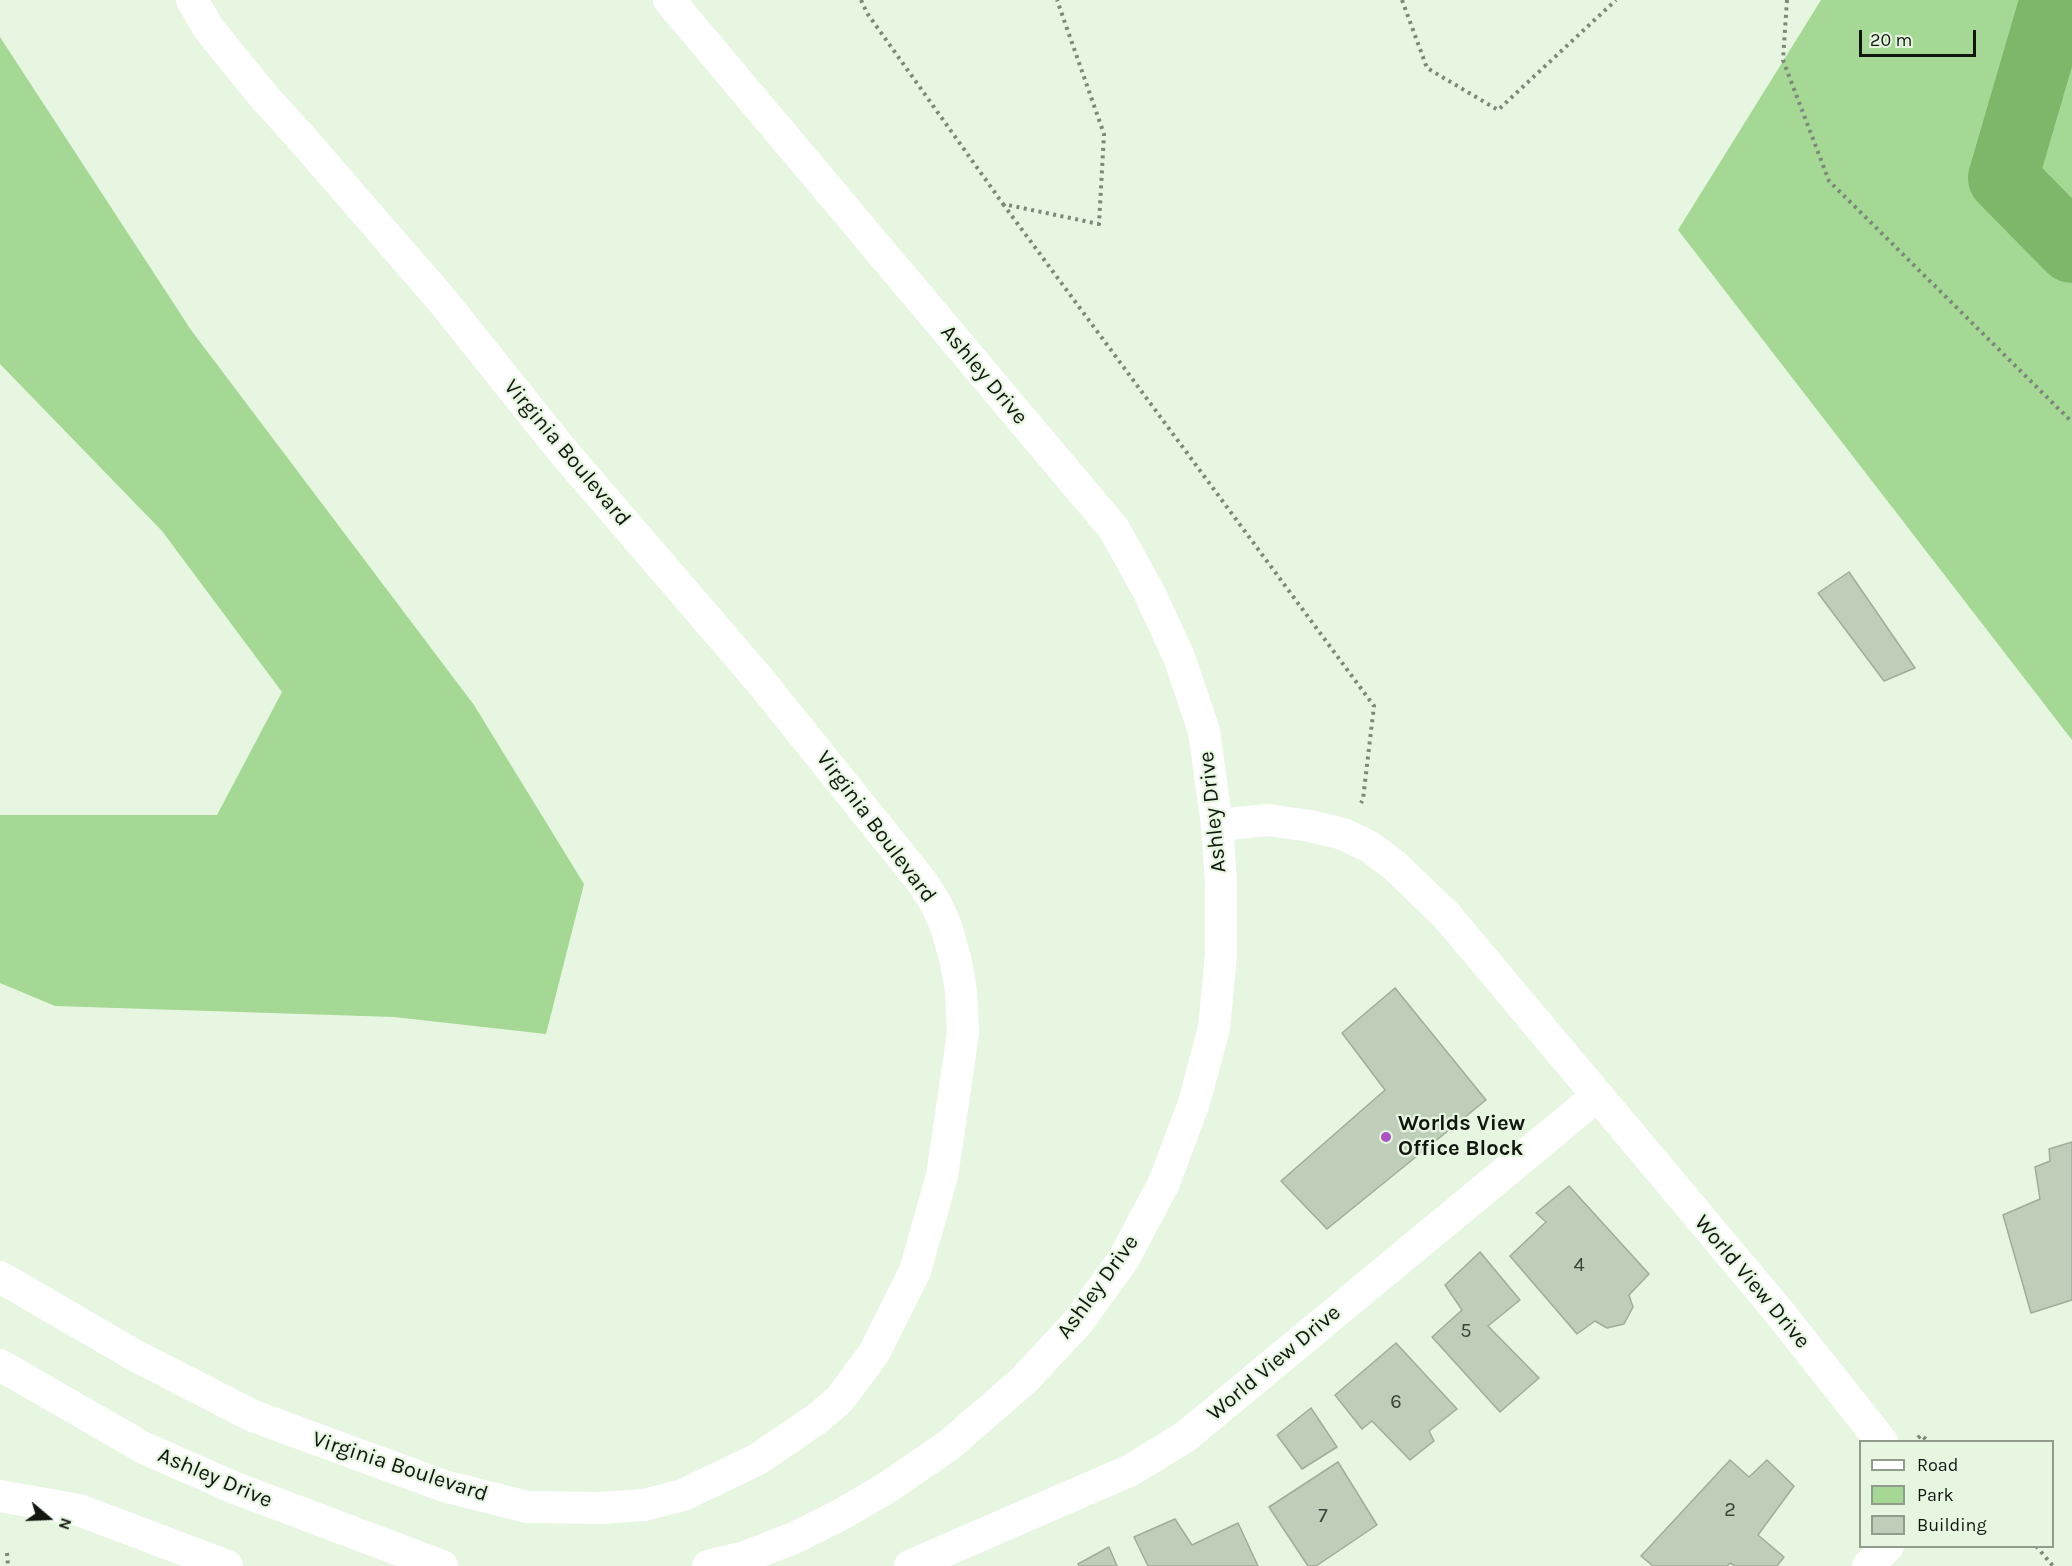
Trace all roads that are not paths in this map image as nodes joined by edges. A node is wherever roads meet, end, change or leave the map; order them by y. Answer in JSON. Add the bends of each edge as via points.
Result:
{"nodes":[{"id":1,"x":192,"y":0,"type":"edge"},
{"id":2,"x":669,"y":0,"type":"edge"},
{"id":3,"x":1217,"y":825,"type":"junction"},
{"id":4,"x":1597,"y":1096,"type":"junction"},
{"id":5,"x":0,"y":1278,"type":"edge"},
{"id":6,"x":0,"y":1365,"type":"edge"},
{"id":7,"x":1880,"y":1440,"type":"edge"},
{"id":8,"x":0,"y":1496,"type":"edge"},
{"id":9,"x":1886,"y":1548,"type":"edge"},
{"id":10,"x":227,"y":1566,"type":"edge"},
{"id":11,"x":442,"y":1566,"type":"edge"},
{"id":12,"x":708,"y":1566,"type":"edge"},
{"id":13,"x":910,"y":1566,"type":"edge"},
{"id":14,"x":1868,"y":1566,"type":"edge"}],
"edges":[{"from":1,"to":5,"type":"street","name":"Virginia Boulevard","via":[[209,29],[265,98],[441,299],[561,449],[762,683],[935,902],[956,962],[963,1032],[942,1176],[915,1271],[874,1353],[840,1399],[758,1460],[683,1496],[644,1505],[527,1507],[444,1486],[253,1416],[136,1356]]},
{"from":2,"to":3,"type":"street","name":"Ashley Drive","via":[[1114,529],[1179,657],[1204,731]]},
{"from":3,"to":4,"type":"street","name":"World View Drive","via":[[1268,820],[1310,826],[1343,834],[1370,847],[1446,915]]},
{"from":3,"to":12,"type":"street","name":"Ashley Drive","via":[[1221,955],[1214,1028],[1180,1144],[1123,1260],[1078,1322],[1023,1381],[949,1445],[842,1514],[753,1554]]},
{"from":4,"to":7,"type":"street","name":"World View Drive","via":[[1775,1307]]},
{"from":4,"to":13,"type":"street","name":"World View Drive","via":[[1185,1437],[1131,1470]]},
{"from":6,"to":11,"type":"street","name":"Ashley Drive","via":[[144,1448],[235,1488]]},
{"from":8,"to":10,"type":"street","via":[[79,1510]]},
{"from":9,"to":14,"type":"street"}]}
